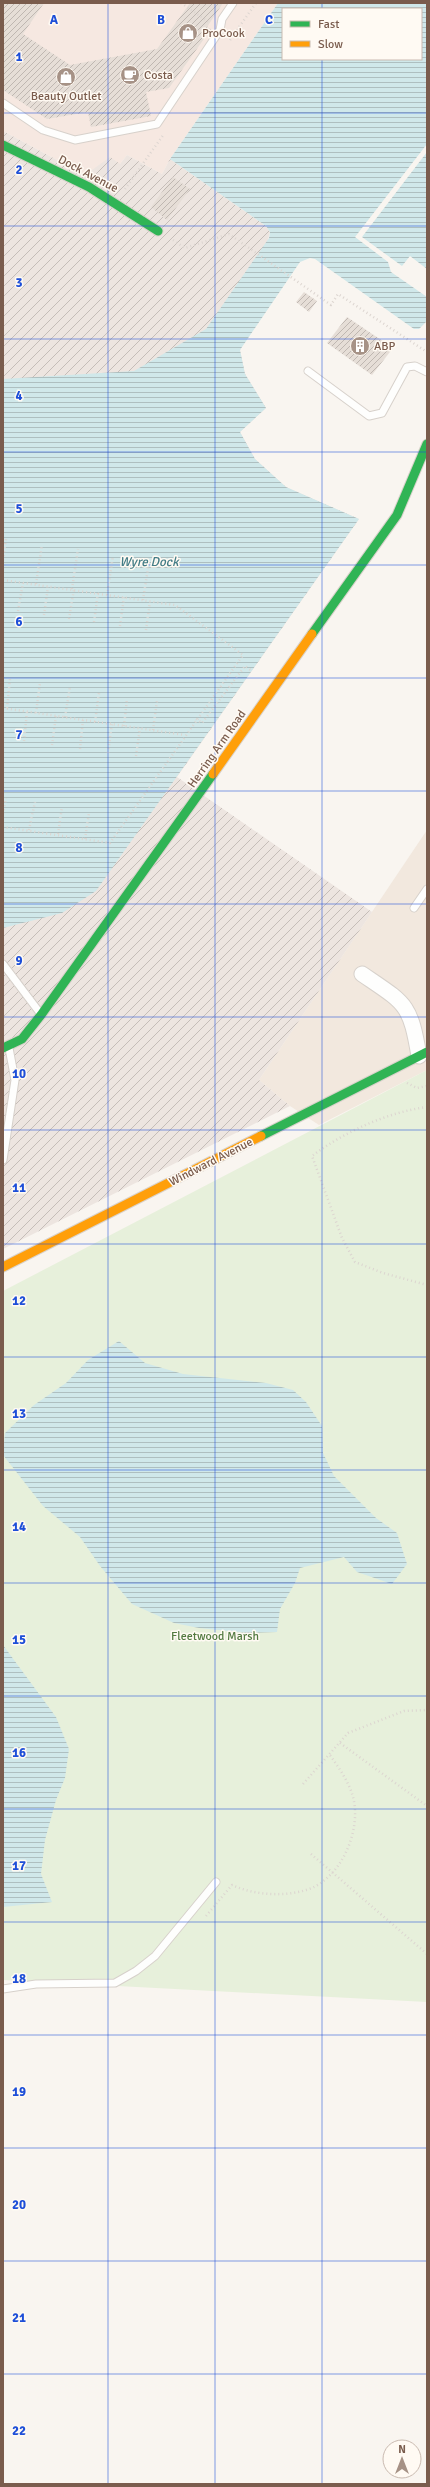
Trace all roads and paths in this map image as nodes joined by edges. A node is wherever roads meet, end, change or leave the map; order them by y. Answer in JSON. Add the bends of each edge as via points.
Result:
{"nodes":[{"id":1,"x":233,"y":3,"type":"edge"},
{"id":2,"x":181,"y":4,"type":"edge"},
{"id":3,"x":220,"y":30,"type":"junction"},
{"id":4,"x":231,"y":38,"type":"dead end"},
{"id":5,"x":3,"y":103,"type":"edge"},
{"id":6,"x":3,"y":145,"type":"edge"},
{"id":7,"x":144,"y":162,"type":"dead end"},
{"id":8,"x":116,"y":202,"type":"junction"},
{"id":9,"x":158,"y":231,"type":"joint"},
{"id":10,"x":427,"y":352,"type":"edge"},
{"id":11,"x":308,"y":371,"type":"dead end"},
{"id":12,"x":427,"y":372,"type":"edge"},
{"id":13,"x":427,"y":444,"type":"edge"},
{"id":14,"x":6,"y":539,"type":"dead end"},
{"id":15,"x":42,"y":545,"type":"dead end"},
{"id":16,"x":78,"y":549,"type":"dead end"},
{"id":17,"x":113,"y":556,"type":"dead end"},
{"id":18,"x":3,"y":560,"type":"edge"},
{"id":19,"x":149,"y":562,"type":"dead end"},
{"id":20,"x":3,"y":580,"type":"edge"},
{"id":21,"x":22,"y":583,"type":"junction"},
{"id":22,"x":36,"y":584,"type":"junction"},
{"id":23,"x":48,"y":587,"type":"junction"},
{"id":24,"x":73,"y":589,"type":"junction"},
{"id":25,"x":98,"y":593,"type":"junction"},
{"id":26,"x":108,"y":595,"type":"junction"},
{"id":27,"x":124,"y":597,"type":"junction"},
{"id":28,"x":143,"y":600,"type":"junction"},
{"id":29,"x":150,"y":602,"type":"junction"},
{"id":30,"x":18,"y":611,"type":"dead end"},
{"id":31,"x":44,"y":615,"type":"dead end"},
{"id":32,"x":69,"y":619,"type":"dead end"},
{"id":33,"x":94,"y":622,"type":"dead end"},
{"id":34,"x":120,"y":626,"type":"dead end"},
{"id":35,"x":146,"y":630,"type":"dead end"},
{"id":36,"x":252,"y":671,"type":"dead end"},
{"id":37,"x":10,"y":679,"type":"dead end"},
{"id":38,"x":40,"y":683,"type":"dead end"},
{"id":39,"x":70,"y":687,"type":"dead end"},
{"id":40,"x":99,"y":693,"type":"dead end"},
{"id":41,"x":127,"y":699,"type":"dead end"},
{"id":42,"x":157,"y":701,"type":"dead end"},
{"id":43,"x":3,"y":708,"type":"edge"},
{"id":44,"x":7,"y":708,"type":"junction"},
{"id":45,"x":27,"y":712,"type":"junction"},
{"id":46,"x":36,"y":713,"type":"junction"},
{"id":47,"x":56,"y":716,"type":"junction"},
{"id":48,"x":65,"y":717,"type":"junction"},
{"id":49,"x":196,"y":719,"type":"junction"},
{"id":50,"x":83,"y":720,"type":"junction"},
{"id":51,"x":95,"y":722,"type":"junction"},
{"id":52,"x":112,"y":724,"type":"junction"},
{"id":53,"x":124,"y":726,"type":"junction"},
{"id":54,"x":140,"y":728,"type":"junction"},
{"id":55,"x":154,"y":730,"type":"junction"},
{"id":56,"x":185,"y":735,"type":"junction"},
{"id":57,"x":24,"y":741,"type":"dead end"},
{"id":58,"x":52,"y":745,"type":"dead end"},
{"id":59,"x":80,"y":749,"type":"dead end"},
{"id":60,"x":108,"y":752,"type":"dead end"},
{"id":61,"x":136,"y":756,"type":"dead end"},
{"id":62,"x":6,"y":798,"type":"dead end"},
{"id":63,"x":34,"y":802,"type":"dead end"},
{"id":64,"x":62,"y":807,"type":"dead end"},
{"id":65,"x":89,"y":813,"type":"dead end"},
{"id":66,"x":3,"y":814,"type":"edge"},
{"id":67,"x":3,"y":826,"type":"edge"},
{"id":68,"x":29,"y":830,"type":"junction"},
{"id":69,"x":58,"y":834,"type":"junction"},
{"id":70,"x":85,"y":839,"type":"junction"},
{"id":71,"x":427,"y":889,"type":"edge"},
{"id":72,"x":414,"y":908,"type":"dead end"},
{"id":73,"x":3,"y":964,"type":"edge"},
{"id":74,"x":362,"y":974,"type":"dead end"},
{"id":75,"x":42,"y":1015,"type":"junction"},
{"id":76,"x":6,"y":1048,"type":"edge"},
{"id":77,"x":423,"y":1054,"type":"edge"},
{"id":78,"x":427,"y":1108,"type":"edge"},
{"id":79,"x":3,"y":1160,"type":"edge"},
{"id":80,"x":3,"y":1267,"type":"edge"},
{"id":81,"x":427,"y":1285,"type":"edge"},
{"id":82,"x":427,"y":1710,"type":"edge"},
{"id":83,"x":340,"y":1743,"type":"junction"},
{"id":84,"x":330,"y":1755,"type":"junction"},
{"id":85,"x":303,"y":1784,"type":"dead end"},
{"id":86,"x":427,"y":1806,"type":"edge"},
{"id":87,"x":310,"y":1854,"type":"dead end"},
{"id":88,"x":333,"y":1873,"type":"junction"},
{"id":89,"x":216,"y":1882,"type":"dead end"},
{"id":90,"x":203,"y":1920,"type":"dead end"},
{"id":91,"x":427,"y":1954,"type":"edge"},
{"id":92,"x":3,"y":1989,"type":"edge"}],
"edges":[{"from":1,"to":3,"type":"lane","via":[[222,19]]},
{"from":2,"to":3,"type":"path"},
{"from":3,"to":4,"type":"path"},
{"from":3,"to":5,"type":"lane","via":[[157,124],[76,140],[43,130]]},
{"from":6,"to":8,"type":"street","name":"Dock Avenue"},
{"from":7,"to":8,"type":"path"},
{"from":8,"to":9,"type":"street","name":"Dock Avenue"},
{"from":9,"to":10,"type":"path","via":[[185,248],[229,234],[331,305],[338,294]]},
{"from":11,"to":12,"type":"lane","via":[[369,416],[382,413],[407,367],[415,366]]},
{"from":13,"to":75,"type":"street","name":"Herring Arm Road","via":[[397,515]]},
{"from":14,"to":18,"type":"path"},
{"from":15,"to":22,"type":"path"},
{"from":16,"to":24,"type":"path"},
{"from":17,"to":26,"type":"path"},
{"from":19,"to":28,"type":"path"},
{"from":20,"to":21,"type":"path"},
{"from":21,"to":22,"type":"path"},
{"from":21,"to":30,"type":"path"},
{"from":22,"to":23,"type":"path"},
{"from":23,"to":24,"type":"path"},
{"from":23,"to":31,"type":"path"},
{"from":24,"to":25,"type":"path"},
{"from":24,"to":32,"type":"path"},
{"from":25,"to":26,"type":"path"},
{"from":25,"to":33,"type":"path"},
{"from":26,"to":27,"type":"path"},
{"from":27,"to":28,"type":"path"},
{"from":27,"to":34,"type":"path"},
{"from":28,"to":29,"type":"path"},
{"from":29,"to":35,"type":"path"},
{"from":29,"to":49,"type":"path","via":[[175,606],[243,655]]},
{"from":36,"to":49,"type":"path","via":[[245,666],[202,723]]},
{"from":37,"to":44,"type":"path"},
{"from":38,"to":46,"type":"path"},
{"from":39,"to":48,"type":"path"},
{"from":40,"to":51,"type":"path"},
{"from":41,"to":53,"type":"path"},
{"from":42,"to":55,"type":"path"},
{"from":43,"to":44,"type":"path"},
{"from":44,"to":45,"type":"path"},
{"from":45,"to":46,"type":"path"},
{"from":45,"to":57,"type":"path"},
{"from":46,"to":47,"type":"path"},
{"from":47,"to":48,"type":"path"},
{"from":47,"to":58,"type":"path"},
{"from":48,"to":50,"type":"path"},
{"from":49,"to":56,"type":"path"},
{"from":50,"to":51,"type":"path"},
{"from":50,"to":59,"type":"path"},
{"from":51,"to":52,"type":"path"},
{"from":52,"to":53,"type":"path"},
{"from":52,"to":60,"type":"path"},
{"from":53,"to":54,"type":"path"},
{"from":54,"to":55,"type":"path"},
{"from":54,"to":61,"type":"path"},
{"from":55,"to":56,"type":"path"},
{"from":56,"to":70,"type":"path","via":[[110,842]]},
{"from":62,"to":66,"type":"path"},
{"from":63,"to":68,"type":"path"},
{"from":64,"to":69,"type":"path"},
{"from":65,"to":70,"type":"path"},
{"from":67,"to":68,"type":"path"},
{"from":68,"to":69,"type":"path"},
{"from":69,"to":70,"type":"path"},
{"from":71,"to":72,"type":"lane"},
{"from":73,"to":75,"type":"lane"},
{"from":74,"to":77,"type":"street","name":"Windward Avenue","via":[[405,1006]]},
{"from":75,"to":76,"type":"street","name":"Herring Arm Road","via":[[22,1040]]},
{"from":76,"to":79,"type":"lane","via":[[15,1080]]},
{"from":77,"to":80,"type":"street","name":"Windward Avenue"},
{"from":78,"to":81,"type":"path","via":[[411,1109],[367,1126],[329,1143],[312,1156],[342,1238],[355,1262]]},
{"from":82,"to":83,"type":"path","via":[[404,1711],[348,1733]]},
{"from":83,"to":84,"type":"path"},
{"from":83,"to":86,"type":"path"},
{"from":84,"to":85,"type":"path"},
{"from":84,"to":88,"type":"path","via":[[342,1772],[353,1797],[355,1818],[352,1839]]},
{"from":87,"to":88,"type":"path"},
{"from":88,"to":90,"type":"path","via":[[308,1890],[275,1894],[244,1891],[232,1885]]},
{"from":88,"to":91,"type":"path"},
{"from":89,"to":92,"type":"lane","via":[[154,1956],[136,1971],[115,1983],[36,1984]]}]}
